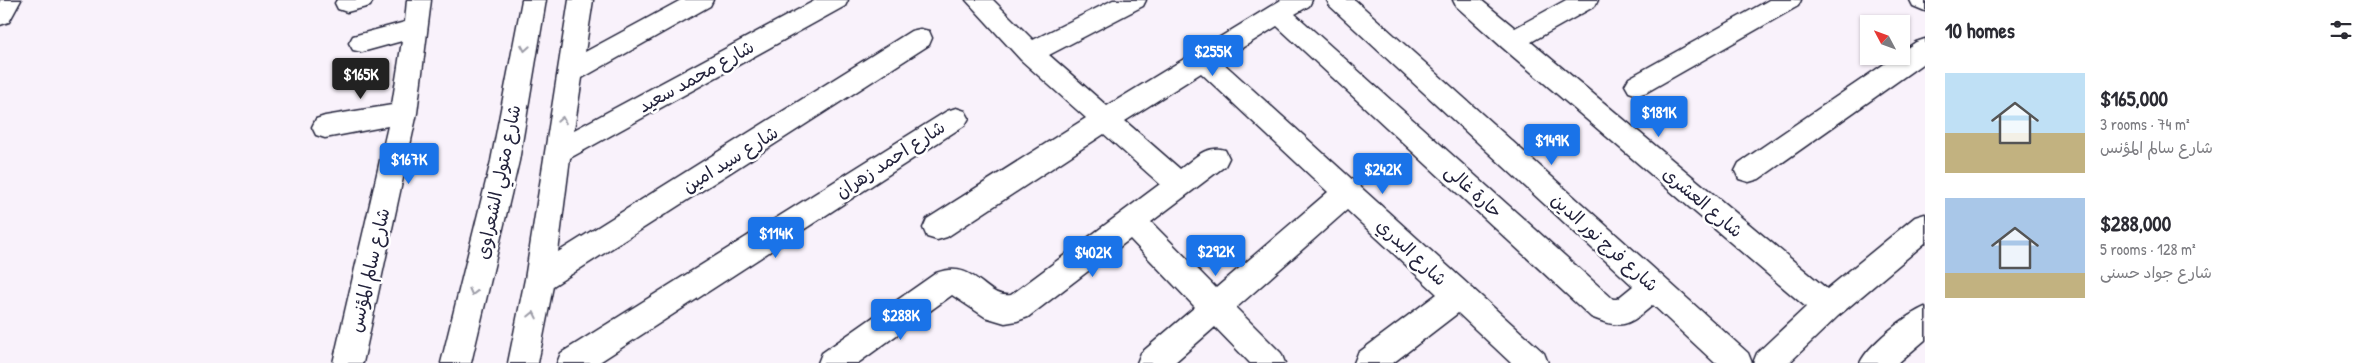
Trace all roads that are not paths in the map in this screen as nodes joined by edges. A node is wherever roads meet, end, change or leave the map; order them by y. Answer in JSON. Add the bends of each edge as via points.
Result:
{"nodes":[{"id":1,"x":10,"y":0,"type":"edge"},
{"id":2,"x":419,"y":0,"type":"edge"},
{"id":3,"x":534,"y":0,"type":"edge"},
{"id":4,"x":582,"y":0,"type":"edge"},
{"id":5,"x":701,"y":0,"type":"edge"},
{"id":6,"x":836,"y":0,"type":"edge"},
{"id":7,"x":978,"y":0,"type":"edge"},
{"id":8,"x":1134,"y":0,"type":"edge"},
{"id":9,"x":1339,"y":0,"type":"edge"},
{"id":10,"x":1465,"y":0,"type":"edge"},
{"id":11,"x":1586,"y":0,"type":"edge"},
{"id":12,"x":1789,"y":0,"type":"edge"},
{"id":13,"x":1289,"y":7,"type":"edge"},
{"id":14,"x":1090,"y":9,"type":"edge"},
{"id":15,"x":0,"y":16,"type":"edge"},
{"id":16,"x":417,"y":28,"type":"junction"},
{"id":17,"x":920,"y":38,"type":"dead end"},
{"id":18,"x":1512,"y":41,"type":"junction"},
{"id":19,"x":362,"y":43,"type":"dead end"},
{"id":20,"x":1925,"y":50,"type":"edge"},
{"id":21,"x":1030,"y":52,"type":"junction"},
{"id":22,"x":1203,"y":60,"type":"junction"},
{"id":23,"x":570,"y":72,"type":"junction"},
{"id":24,"x":1638,"y":85,"type":"dead end"},
{"id":25,"x":404,"y":113,"type":"junction"},
{"id":26,"x":956,"y":118,"type":"dead end"},
{"id":27,"x":1105,"y":120,"type":"junction"},
{"id":28,"x":325,"y":127,"type":"dead end"},
{"id":29,"x":557,"y":152,"type":"junction"},
{"id":30,"x":1215,"y":158,"type":"dead end"},
{"id":31,"x":1749,"y":171,"type":"dead end"},
{"id":32,"x":1179,"y":185,"type":"junction"},
{"id":33,"x":1348,"y":192,"type":"junction"},
{"id":34,"x":1131,"y":221,"type":"junction"},
{"id":35,"x":1925,"y":226,"type":"edge"},
{"id":36,"x":936,"y":228,"type":"dead end"},
{"id":37,"x":540,"y":280,"type":"junction"},
{"id":38,"x":1654,"y":287,"type":"junction"},
{"id":39,"x":1459,"y":295,"type":"junction"},
{"id":40,"x":1827,"y":307,"type":"junction"},
{"id":41,"x":1215,"y":308,"type":"junction"},
{"id":42,"x":1925,"y":320,"type":"edge"},
{"id":43,"x":348,"y":363,"type":"edge"},
{"id":44,"x":456,"y":363,"type":"edge"},
{"id":45,"x":523,"y":363,"type":"edge"},
{"id":46,"x":572,"y":363,"type":"edge"},
{"id":47,"x":833,"y":363,"type":"edge"},
{"id":48,"x":1152,"y":363,"type":"edge"},
{"id":49,"x":1270,"y":363,"type":"edge"},
{"id":50,"x":1369,"y":363,"type":"edge"},
{"id":51,"x":1533,"y":363,"type":"edge"},
{"id":52,"x":1737,"y":363,"type":"edge"},
{"id":53,"x":1768,"y":363,"type":"edge"},
{"id":54,"x":1875,"y":363,"type":"edge"}],
"edges":[{"from":1,"to":15,"type":"street"},
{"from":2,"to":16,"type":"street","name":"شارع سالم المؤنس"},
{"from":3,"to":44,"type":"street","name":"شارع متولي الشعراوى","one_way":true,"via":[[505,161]]},
{"from":4,"to":23,"type":"street"},
{"from":5,"to":23,"type":"street"},
{"from":6,"to":29,"type":"street","name":"شارع محمد سعيد"},
{"from":7,"to":21,"type":"street"},
{"from":8,"to":14,"type":"street"},
{"from":9,"to":38,"type":"street","name":"شارع فرج نور الدين"},
{"from":10,"to":18,"type":"street","name":"شارع العشرى"},
{"from":11,"to":18,"type":"street"},
{"from":12,"to":24,"type":"street"},
{"from":13,"to":22,"type":"street"},
{"from":13,"to":38,"type":"street","name":"حارة غالى","via":[[1602,308],[1622,312]]},
{"from":14,"to":21,"type":"street"},
{"from":16,"to":19,"type":"street"},
{"from":16,"to":25,"type":"street","name":"شارع سالم المؤنس"},
{"from":17,"to":37,"type":"street","name":"شارع سيد امين"},
{"from":18,"to":40,"type":"street","name":"شارع العشرى"},
{"from":20,"to":31,"type":"street"},
{"from":21,"to":27,"type":"street"},
{"from":22,"to":27,"type":"street"},
{"from":22,"to":33,"type":"street","name":"شارع البدري"},
{"from":29,"to":23,"type":"street","one_way":true},
{"from":25,"to":28,"type":"street"},
{"from":25,"to":43,"type":"street","name":"شارع سالم المؤنس"},
{"from":26,"to":46,"type":"street","name":"شارع احمد زهران"},
{"from":27,"to":32,"type":"street"},
{"from":27,"to":36,"type":"street"},
{"from":29,"to":37,"type":"street"},
{"from":30,"to":32,"type":"street"},
{"from":32,"to":34,"type":"street"},
{"from":33,"to":39,"type":"street","name":"شارع البدري"},
{"from":33,"to":41,"type":"street"},
{"from":34,"to":41,"type":"street"},
{"from":34,"to":47,"type":"street","via":[[1017,308],[996,308],[960,282],[951,280]]},
{"from":35,"to":40,"type":"street"},
{"from":45,"to":37,"type":"street","one_way":true},
{"from":38,"to":52,"type":"street","name":"شارع فرج نور الدين"},
{"from":39,"to":50,"type":"street"},
{"from":39,"to":51,"type":"street","name":"شارع البدري"},
{"from":40,"to":53,"type":"street"},
{"from":41,"to":48,"type":"street"},
{"from":41,"to":49,"type":"street"},
{"from":42,"to":54,"type":"street"}]}
